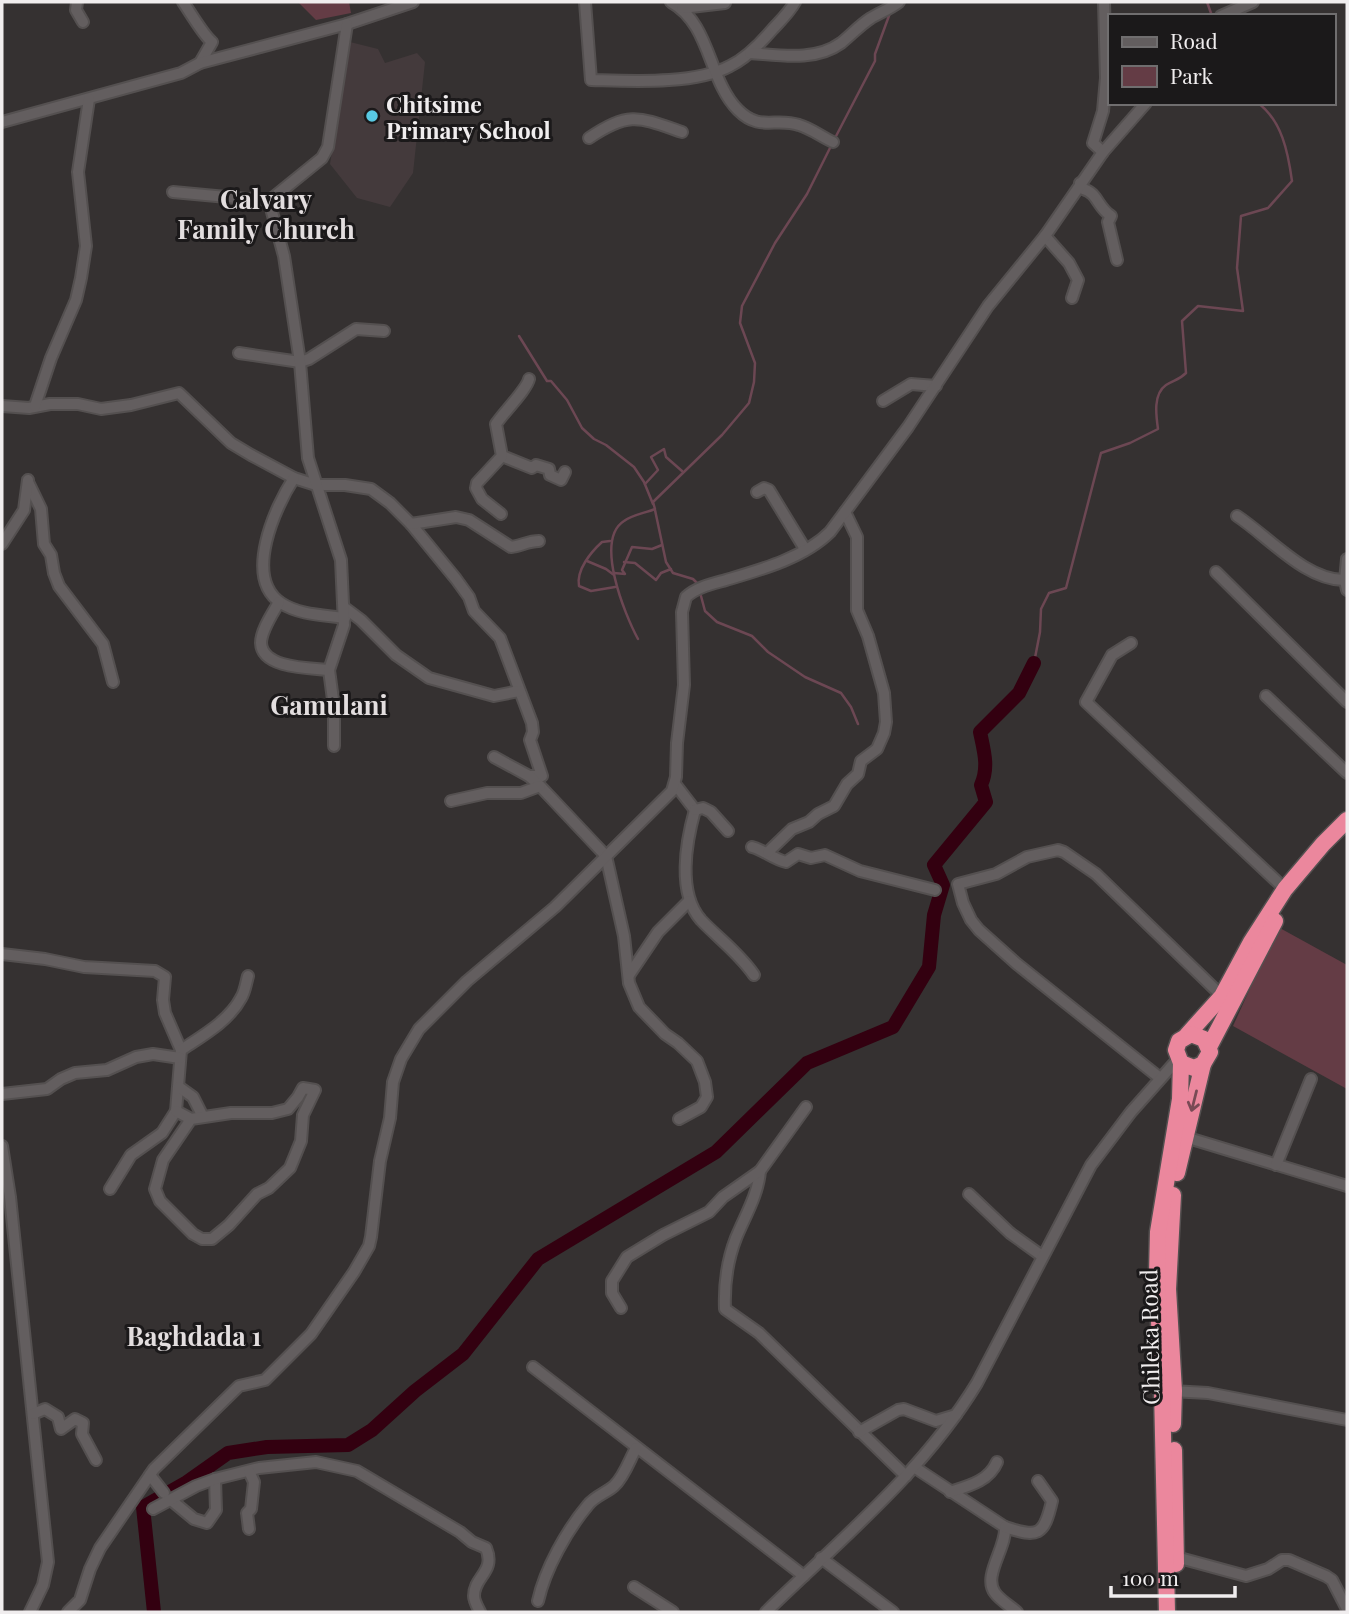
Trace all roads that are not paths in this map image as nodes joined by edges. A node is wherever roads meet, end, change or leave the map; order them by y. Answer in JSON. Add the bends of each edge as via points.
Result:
{"nodes":[{"id":1,"x":77,"y":2,"type":"edge"},
{"id":2,"x":183,"y":2,"type":"edge"},
{"id":3,"x":413,"y":2,"type":"edge"},
{"id":4,"x":585,"y":2,"type":"edge"},
{"id":5,"x":671,"y":2,"type":"edge"},
{"id":6,"x":795,"y":2,"type":"edge"},
{"id":7,"x":899,"y":2,"type":"edge"},
{"id":8,"x":1104,"y":2,"type":"edge"},
{"id":9,"x":1252,"y":2,"type":"edge"},
{"id":10,"x":725,"y":3,"type":"edge"},
{"id":11,"x":682,"y":8,"type":"junction"},
{"id":12,"x":1225,"y":14,"type":"edge"},
{"id":13,"x":83,"y":22,"type":"dead end"},
{"id":14,"x":347,"y":24,"type":"junction"},
{"id":15,"x":750,"y":53,"type":"junction"},
{"id":16,"x":200,"y":64,"type":"junction"},
{"id":17,"x":717,"y":72,"type":"junction"},
{"id":18,"x":89,"y":99,"type":"junction"},
{"id":19,"x":1144,"y":105,"type":"edge"},
{"id":20,"x":2,"y":122,"type":"edge"},
{"id":21,"x":682,"y":132,"type":"dead end"},
{"id":22,"x":589,"y":138,"type":"dead end"},
{"id":23,"x":833,"y":142,"type":"dead end"},
{"id":24,"x":1103,"y":152,"type":"junction"},
{"id":25,"x":1080,"y":183,"type":"junction"},
{"id":26,"x":173,"y":192,"type":"dead end"},
{"id":27,"x":269,"y":201,"type":"junction"},
{"id":28,"x":1045,"y":236,"type":"junction"},
{"id":29,"x":1117,"y":260,"type":"dead end"},
{"id":30,"x":1072,"y":298,"type":"dead end"},
{"id":31,"x":384,"y":331,"type":"dead end"},
{"id":32,"x":239,"y":354,"type":"dead end"},
{"id":33,"x":300,"y":362,"type":"junction"},
{"id":34,"x":528,"y":379,"type":"dead end"},
{"id":35,"x":936,"y":386,"type":"junction"},
{"id":36,"x":883,"y":401,"type":"dead end"},
{"id":37,"x":2,"y":405,"type":"edge"},
{"id":38,"x":35,"y":406,"type":"junction"},
{"id":39,"x":502,"y":456,"type":"junction"},
{"id":40,"x":565,"y":472,"type":"dead end"},
{"id":41,"x":293,"y":478,"type":"junction"},
{"id":42,"x":316,"y":485,"type":"junction"},
{"id":43,"x":757,"y":492,"type":"dead end"},
{"id":44,"x":845,"y":512,"type":"junction"},
{"id":45,"x":501,"y":514,"type":"dead end"},
{"id":46,"x":1237,"y":516,"type":"dead end"},
{"id":47,"x":411,"y":524,"type":"junction"},
{"id":48,"x":539,"y":541,"type":"dead end"},
{"id":49,"x":2,"y":544,"type":"edge"},
{"id":50,"x":805,"y":549,"type":"junction"},
{"id":51,"x":1347,"y":559,"type":"edge"},
{"id":52,"x":1216,"y":572,"type":"dead end"},
{"id":53,"x":1346,"y":585,"type":"edge"},
{"id":54,"x":279,"y":602,"type":"junction"},
{"id":55,"x":345,"y":613,"type":"junction"},
{"id":56,"x":1131,"y":642,"type":"dead end"},
{"id":57,"x":329,"y":670,"type":"junction"},
{"id":58,"x":113,"y":682,"type":"dead end"},
{"id":59,"x":519,"y":691,"type":"junction"},
{"id":60,"x":1266,"y":696,"type":"dead end"},
{"id":61,"x":1347,"y":702,"type":"edge"},
{"id":62,"x":334,"y":746,"type":"dead end"},
{"id":63,"x":494,"y":757,"type":"dead end"},
{"id":64,"x":1347,"y":772,"type":"edge"},
{"id":65,"x":529,"y":776,"type":"junction"},
{"id":66,"x":675,"y":784,"type":"junction"},
{"id":67,"x":540,"y":786,"type":"junction"},
{"id":68,"x":452,"y":802,"type":"dead end"},
{"id":69,"x":695,"y":810,"type":"junction"},
{"id":70,"x":1347,"y":820,"type":"edge"},
{"id":71,"x":728,"y":831,"type":"dead end"},
{"id":72,"x":1347,"y":833,"type":"edge"},
{"id":73,"x":752,"y":847,"type":"dead end"},
{"id":74,"x":768,"y":852,"type":"junction"},
{"id":75,"x":606,"y":856,"type":"junction"},
{"id":76,"x":1285,"y":889,"type":"junction"},
{"id":77,"x":935,"y":890,"type":"dead end"},
{"id":78,"x":689,"y":901,"type":"junction"},
{"id":79,"x":2,"y":954,"type":"edge"},
{"id":80,"x":629,"y":975,"type":"junction"},
{"id":81,"x":754,"y":975,"type":"dead end"},
{"id":82,"x":248,"y":976,"type":"dead end"},
{"id":83,"x":1222,"y":996,"type":"junction"},
{"id":84,"x":1186,"y":1035,"type":"junction"},
{"id":85,"x":1209,"y":1047,"type":"junction"},
{"id":86,"x":181,"y":1054,"type":"junction"},
{"id":87,"x":1180,"y":1061,"type":"junction"},
{"id":88,"x":1203,"y":1064,"type":"junction"},
{"id":89,"x":1160,"y":1078,"type":"junction"},
{"id":90,"x":1311,"y":1079,"type":"dead end"},
{"id":91,"x":179,"y":1087,"type":"junction"},
{"id":92,"x":2,"y":1094,"type":"edge"},
{"id":93,"x":806,"y":1107,"type":"dead end"},
{"id":94,"x":176,"y":1111,"type":"junction"},
{"id":95,"x":203,"y":1117,"type":"junction"},
{"id":96,"x":191,"y":1119,"type":"junction"},
{"id":97,"x":679,"y":1119,"type":"dead end"},
{"id":98,"x":1185,"y":1137,"type":"junction"},
{"id":99,"x":2,"y":1146,"type":"edge"},
{"id":100,"x":1276,"y":1165,"type":"junction"},
{"id":101,"x":760,"y":1171,"type":"junction"},
{"id":102,"x":1347,"y":1186,"type":"edge"},
{"id":103,"x":110,"y":1189,"type":"dead end"},
{"id":104,"x":969,"y":1194,"type":"dead end"},
{"id":105,"x":1042,"y":1256,"type":"junction"},
{"id":106,"x":621,"y":1308,"type":"dead end"},
{"id":107,"x":533,"y":1367,"type":"dead end"},
{"id":108,"x":1168,"y":1391,"type":"junction"},
{"id":109,"x":33,"y":1414,"type":"junction"},
{"id":110,"x":956,"y":1415,"type":"junction"},
{"id":111,"x":1347,"y":1420,"type":"edge"},
{"id":112,"x":859,"y":1433,"type":"junction"},
{"id":113,"x":636,"y":1448,"type":"junction"},
{"id":114,"x":96,"y":1460,"type":"dead end"},
{"id":115,"x":997,"y":1462,"type":"dead end"},
{"id":116,"x":249,"y":1471,"type":"junction"},
{"id":117,"x":910,"y":1471,"type":"junction"},
{"id":118,"x":149,"y":1475,"type":"junction"},
{"id":119,"x":215,"y":1479,"type":"junction"},
{"id":120,"x":1038,"y":1481,"type":"dead end"},
{"id":121,"x":950,"y":1492,"type":"junction"},
{"id":122,"x":167,"y":1496,"type":"junction"},
{"id":123,"x":153,"y":1510,"type":"dead end"},
{"id":124,"x":1005,"y":1527,"type":"junction"},
{"id":125,"x":249,"y":1529,"type":"dead end"},
{"id":126,"x":1176,"y":1557,"type":"junction"},
{"id":127,"x":821,"y":1558,"type":"junction"},
{"id":128,"x":804,"y":1576,"type":"junction"},
{"id":129,"x":634,"y":1587,"type":"dead end"},
{"id":130,"x":538,"y":1601,"type":"dead end"},
{"id":131,"x":1347,"y":1609,"type":"edge"},
{"id":132,"x":30,"y":1612,"type":"edge"},
{"id":133,"x":68,"y":1612,"type":"edge"},
{"id":134,"x":480,"y":1612,"type":"edge"},
{"id":135,"x":673,"y":1612,"type":"edge"},
{"id":136,"x":766,"y":1612,"type":"edge"},
{"id":137,"x":892,"y":1612,"type":"edge"},
{"id":138,"x":1017,"y":1612,"type":"edge"},
{"id":139,"x":1167,"y":1612,"type":"edge"},
{"id":140,"x":1178,"y":1612,"type":"edge"}],
"edges":[{"from":1,"to":13,"type":"street"},
{"from":2,"to":16,"type":"street","via":[[212,42]]},
{"from":3,"to":14,"type":"street"},
{"from":4,"to":17,"type":"street","via":[[591,80],[662,80]]},
{"from":5,"to":11,"type":"street"},
{"from":6,"to":15,"type":"street"},
{"from":7,"to":15,"type":"street","via":[[828,50],[795,57]]},
{"from":8,"to":24,"type":"street","via":[[1105,91],[1093,142]]},
{"from":9,"to":12,"type":"street"},
{"from":10,"to":11,"type":"street"},
{"from":11,"to":17,"type":"street"},
{"from":14,"to":16,"type":"street"},
{"from":14,"to":27,"type":"street","via":[[328,147],[322,158]]},
{"from":15,"to":17,"type":"street"},
{"from":16,"to":18,"type":"street","via":[[181,74]]},
{"from":17,"to":23,"type":"street","via":[[724,93],[746,117],[766,125],[800,125]]},
{"from":18,"to":20,"type":"street"},
{"from":18,"to":38,"type":"street","via":[[78,172],[86,246],[81,278]]},
{"from":19,"to":24,"type":"street"},
{"from":21,"to":22,"type":"street","via":[[638,118],[623,119]]},
{"from":24,"to":25,"type":"street"},
{"from":25,"to":28,"type":"street"},
{"from":25,"to":29,"type":"street","via":[[1111,216],[1108,222]]},
{"from":26,"to":27,"type":"street"},
{"from":27,"to":33,"type":"street","via":[[284,257]]},
{"from":28,"to":30,"type":"street","via":[[1069,262],[1078,280]]},
{"from":28,"to":35,"type":"street","via":[[988,306]]},
{"from":31,"to":33,"type":"street","via":[[356,329]]},
{"from":32,"to":33,"type":"street"},
{"from":33,"to":42,"type":"street","via":[[308,458]]},
{"from":34,"to":39,"type":"street","via":[[496,424]]},
{"from":35,"to":36,"type":"street","via":[[911,384]]},
{"from":35,"to":44,"type":"street"},
{"from":37,"to":38,"type":"street"},
{"from":38,"to":41,"type":"street","via":[[113,408],[179,393],[231,443]]},
{"from":39,"to":40,"type":"street","via":[[532,468],[549,469],[550,475],[561,480]]},
{"from":39,"to":45,"type":"street","via":[[476,488]]},
{"from":41,"to":42,"type":"street"},
{"from":41,"to":54,"type":"street","via":[[274,516],[264,557],[266,587]]},
{"from":42,"to":47,"type":"street","via":[[371,489]]},
{"from":42,"to":55,"type":"street","via":[[341,560]]},
{"from":43,"to":50,"type":"street","via":[[769,490]]},
{"from":44,"to":50,"type":"street","via":[[823,539]]},
{"from":44,"to":74,"type":"street","via":[[857,537],[857,610],[884,693],[885,726],[879,746],[862,761],[834,806],[792,829]]},
{"from":46,"to":53,"type":"street","via":[[1302,567]]},
{"from":47,"to":48,"type":"street","via":[[456,517],[469,520],[511,547]]},
{"from":47,"to":59,"type":"street","via":[[469,597],[474,611],[500,638]]},
{"from":49,"to":58,"type":"street","via":[[24,510],[28,481],[41,509],[44,544],[59,586],[103,644]]},
{"from":50,"to":66,"type":"street","via":[[686,597]]},
{"from":51,"to":53,"type":"street"},
{"from":52,"to":61,"type":"street"},
{"from":54,"to":55,"type":"street","via":[[300,611]]},
{"from":54,"to":57,"type":"street","via":[[262,636],[261,645],[269,658],[279,664]]},
{"from":55,"to":57,"type":"street","via":[[343,634]]},
{"from":55,"to":59,"type":"street","via":[[361,620],[396,655],[429,678],[494,696]]},
{"from":56,"to":76,"type":"street","via":[[1112,655],[1086,702]]},
{"from":57,"to":62,"type":"street"},
{"from":59,"to":65,"type":"street","via":[[532,723],[530,740],[542,776]]},
{"from":60,"to":64,"type":"street"},
{"from":63,"to":65,"type":"street"},
{"from":65,"to":67,"type":"street"},
{"from":66,"to":69,"type":"street"},
{"from":66,"to":75,"type":"street","via":[[667,798]]},
{"from":67,"to":68,"type":"street","via":[[522,793],[487,793]]},
{"from":67,"to":75,"type":"street"},
{"from":69,"to":71,"type":"street","via":[[711,812]]},
{"from":69,"to":78,"type":"street","via":[[686,841]]},
{"from":70,"to":76,"type":"highway","name":"Chileka Road"},
{"from":72,"to":85,"type":"highway","name":"Chileka Road","via":[[1282,911]]},
{"from":73,"to":74,"type":"street"},
{"from":74,"to":77,"type":"street","via":[[786,862],[798,854],[811,858],[825,855],[860,871]]},
{"from":75,"to":80,"type":"street"},
{"from":75,"to":118,"type":"street","via":[[418,1029],[393,1082],[369,1246],[354,1272],[311,1334],[269,1376],[242,1383]]},
{"from":76,"to":83,"type":"highway","name":"Chileka Road"},
{"from":78,"to":80,"type":"street","via":[[657,932]]},
{"from":78,"to":81,"type":"street"},
{"from":79,"to":86,"type":"street","via":[[163,974],[165,1013]]},
{"from":80,"to":97,"type":"street","via":[[639,1007],[697,1061],[705,1082],[705,1103]]},
{"from":82,"to":86,"type":"street","via":[[233,1009]]},
{"from":83,"to":84,"type":"highway","name":"Chileka Road"},
{"from":83,"to":89,"type":"street","via":[[1096,874],[1064,852],[1027,857],[996,874],[958,884],[979,930]]},
{"from":84,"to":85,"type":"highway","via":[[1200,1036]]},
{"from":84,"to":87,"type":"highway","name":"Chileka Road","via":[[1177,1045]]},
{"from":85,"to":88,"type":"highway","name":"Chileka Road"},
{"from":86,"to":91,"type":"street"},
{"from":86,"to":92,"type":"street","via":[[136,1057],[107,1070],[75,1073],[47,1089]]},
{"from":87,"to":88,"type":"highway","via":[[1194,1068]]},
{"from":87,"to":89,"type":"street"},
{"from":87,"to":108,"type":"highway","name":"Chileka Road","via":[[1180,1099],[1158,1232],[1157,1275]]},
{"from":88,"to":98,"type":"highway","name":"Chileka Road","one_way":true},
{"from":89,"to":105,"type":"street","via":[[1091,1165]]},
{"from":90,"to":100,"type":"street"},
{"from":91,"to":94,"type":"street"},
{"from":91,"to":95,"type":"street","via":[[193,1097]]},
{"from":93,"to":101,"type":"street"},
{"from":94,"to":96,"type":"street"},
{"from":94,"to":103,"type":"street","via":[[162,1133],[131,1155]]},
{"from":95,"to":96,"type":"street"},
{"from":95,"to":96,"type":"street","via":[[272,1113],[288,1109],[303,1087],[315,1090],[303,1115],[302,1141],[290,1168],[209,1239],[193,1234],[160,1201],[155,1189],[163,1160]]},
{"from":98,"to":100,"type":"street"},
{"from":98,"to":108,"type":"highway","name":"Chileka Road","via":[[1173,1194]]},
{"from":99,"to":109,"type":"street"},
{"from":100,"to":102,"type":"street"},
{"from":101,"to":106,"type":"street","via":[[709,1212],[627,1257],[611,1281]]},
{"from":101,"to":112,"type":"street","via":[[759,1186],[728,1264],[725,1309],[759,1333]]},
{"from":104,"to":105,"type":"street"},
{"from":105,"to":110,"type":"street"},
{"from":107,"to":113,"type":"street"},
{"from":108,"to":111,"type":"street","via":[[1208,1393]]},
{"from":108,"to":126,"type":"highway","name":"Chileka Road"},
{"from":108,"to":139,"type":"highway","name":"Chileka Road"},
{"from":109,"to":114,"type":"street","via":[[45,1409],[58,1416],[61,1429],[75,1419],[83,1423],[82,1434]]},
{"from":109,"to":132,"type":"street","via":[[48,1562]]},
{"from":110,"to":112,"type":"street","via":[[936,1421],[898,1410]]},
{"from":110,"to":117,"type":"street"},
{"from":112,"to":117,"type":"street"},
{"from":113,"to":128,"type":"street"},
{"from":113,"to":130,"type":"street","via":[[616,1485],[590,1502],[578,1520],[549,1568]]},
{"from":115,"to":121,"type":"street","via":[[987,1477]]},
{"from":116,"to":119,"type":"street"},
{"from":116,"to":125,"type":"street","via":[[254,1482],[247,1513]]},
{"from":116,"to":134,"type":"street","via":[[316,1462],[358,1471],[393,1491],[486,1548],[490,1557],[474,1596]]},
{"from":117,"to":121,"type":"street"},
{"from":117,"to":127,"type":"street"},
{"from":118,"to":122,"type":"street"},
{"from":118,"to":133,"type":"street","via":[[104,1543],[80,1600]]},
{"from":119,"to":122,"type":"street"},
{"from":119,"to":122,"type":"street","via":[[216,1510],[207,1523],[194,1519]]},
{"from":120,"to":124,"type":"street","via":[[1052,1501],[1041,1530],[1028,1534]]},
{"from":121,"to":124,"type":"street"},
{"from":122,"to":123,"type":"street"},
{"from":124,"to":138,"type":"street","via":[[990,1579],[995,1594]]},
{"from":126,"to":131,"type":"street","via":[[1246,1576],[1289,1560],[1332,1580]]},
{"from":126,"to":140,"type":"highway","name":"Chileka Road"},
{"from":127,"to":128,"type":"street"},
{"from":127,"to":137,"type":"street"},
{"from":128,"to":136,"type":"street"},
{"from":129,"to":135,"type":"street"}]}
